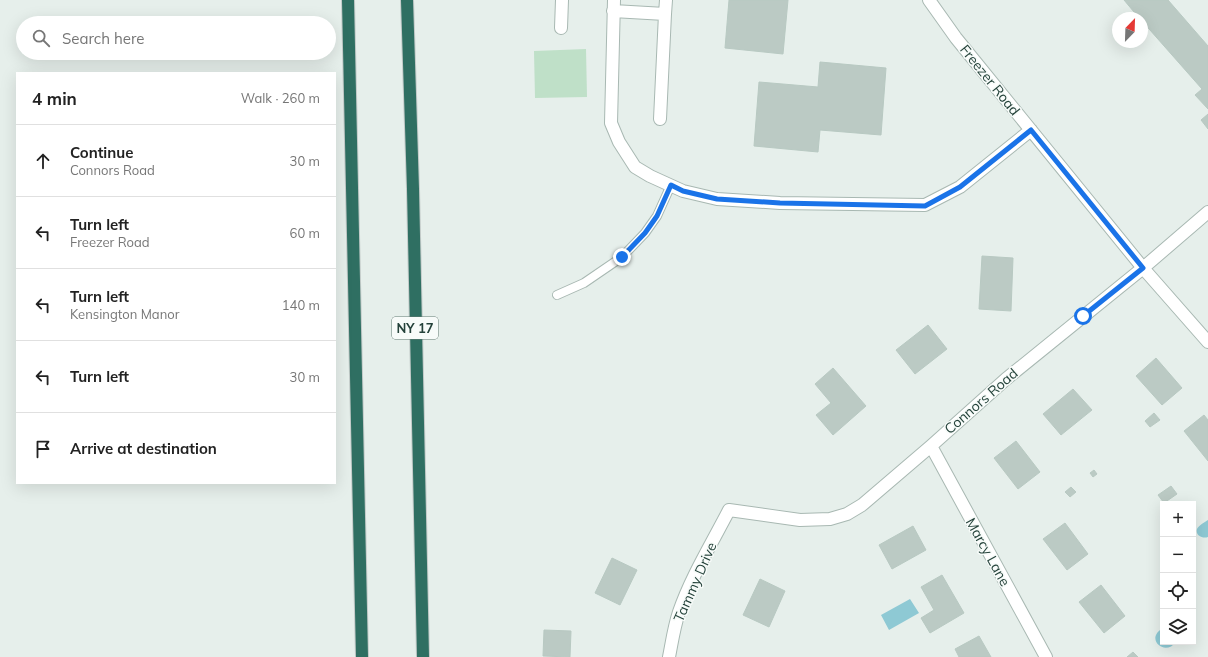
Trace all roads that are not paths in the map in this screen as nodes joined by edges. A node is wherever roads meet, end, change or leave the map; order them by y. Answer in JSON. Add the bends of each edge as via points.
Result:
{"nodes":[{"id":1,"x":348,"y":0,"type":"edge"},
{"id":2,"x":407,"y":0,"type":"edge"},
{"id":3,"x":562,"y":0,"type":"edge"},
{"id":4,"x":666,"y":0,"type":"edge"},
{"id":5,"x":929,"y":0,"type":"edge"},
{"id":6,"x":614,"y":6,"type":"edge"},
{"id":7,"x":665,"y":14,"type":"junction"},
{"id":8,"x":561,"y":28,"type":"dead end"},
{"id":9,"x":660,"y":119,"type":"dead end"},
{"id":10,"x":1031,"y":130,"type":"junction"},
{"id":11,"x":671,"y":185,"type":"junction"},
{"id":12,"x":1208,"y":212,"type":"edge"},
{"id":13,"x":1143,"y":268,"type":"junction"},
{"id":14,"x":557,"y":295,"type":"dead end"},
{"id":15,"x":1208,"y":342,"type":"edge"},
{"id":16,"x":931,"y":446,"type":"junction"},
{"id":17,"x":729,"y":510,"type":"joint"},
{"id":18,"x":362,"y":657,"type":"edge"},
{"id":19,"x":423,"y":657,"type":"edge"},
{"id":20,"x":670,"y":657,"type":"edge"},
{"id":21,"x":1046,"y":657,"type":"edge"}],
"edges":[{"from":1,"to":18,"type":"highway"},
{"from":2,"to":19,"type":"highway","number":"NY 17"},
{"from":3,"to":8,"type":"street"},
{"from":4,"to":7,"type":"street"},
{"from":5,"to":10,"type":"street","name":"Freezer Road","via":[[956,38]]},
{"from":6,"to":7,"type":"street"},
{"from":6,"to":11,"type":"street","via":[[611,123],[618,142],[635,167]]},
{"from":7,"to":9,"type":"street"},
{"from":10,"to":11,"type":"street","via":[[960,187],[925,206],[717,199],[683,191]]},
{"from":10,"to":13,"type":"street","name":"Freezer Road"},
{"from":11,"to":14,"type":"lane","via":[[657,216],[622,257],[584,283]]},
{"from":12,"to":13,"type":"street","name":"Connors Road"},
{"from":13,"to":15,"type":"street","name":"Freezer Road"},
{"from":13,"to":16,"type":"street","name":"Connors Road","via":[[1006,379]]},
{"from":16,"to":17,"type":"street","name":"Connors Road","via":[[862,505],[847,514],[830,519],[800,520]]},
{"from":16,"to":21,"type":"street","name":"Marcy Lane"},
{"from":17,"to":20,"type":"street","name":"Tammy Drive","via":[[679,612],[672,636]]}]}
